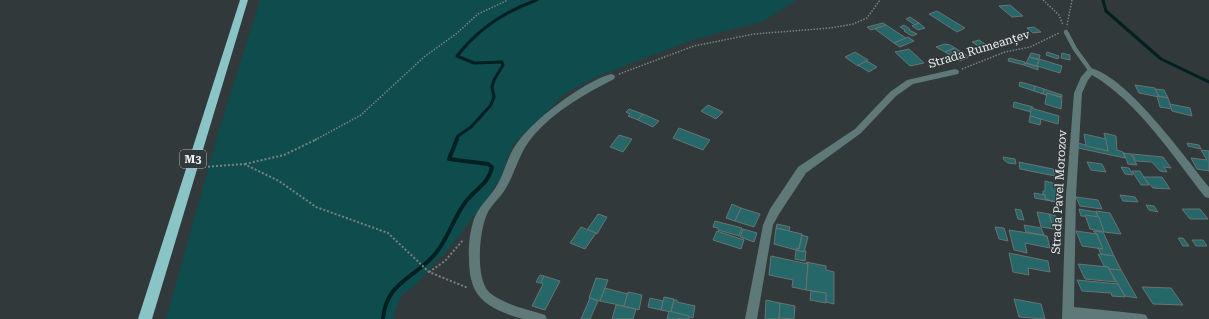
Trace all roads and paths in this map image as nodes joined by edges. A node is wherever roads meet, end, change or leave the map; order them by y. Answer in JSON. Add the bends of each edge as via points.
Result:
{"nodes":[{"id":1,"x":244,"y":0,"type":"edge"},
{"id":2,"x":508,"y":0,"type":"edge"},
{"id":3,"x":880,"y":0,"type":"edge"},
{"id":4,"x":1042,"y":0,"type":"edge"},
{"id":5,"x":1072,"y":0,"type":"edge"},
{"id":6,"x":1066,"y":32,"type":"junction"},
{"id":7,"x":1091,"y":71,"type":"junction"},
{"id":8,"x":955,"y":72,"type":"joint"},
{"id":9,"x":611,"y":77,"type":"joint"},
{"id":10,"x":244,"y":164,"type":"junction"},
{"id":11,"x":191,"y":168,"type":"junction"},
{"id":12,"x":1209,"y":194,"type":"edge"},
{"id":13,"x":477,"y":230,"type":"junction"},
{"id":14,"x":428,"y":271,"type":"junction"},
{"id":15,"x":484,"y":295,"type":"junction"},
{"id":16,"x":1068,"y":316,"type":"edge"},
{"id":17,"x":144,"y":319,"type":"edge"},
{"id":18,"x":541,"y":319,"type":"edge"},
{"id":19,"x":751,"y":319,"type":"edge"},
{"id":20,"x":1142,"y":319,"type":"edge"}],
"edges":[{"from":1,"to":11,"type":"highway","number":"M3"},
{"from":2,"to":10,"type":"path","via":[[478,14],[424,57],[361,115],[284,155]]},
{"from":3,"to":9,"type":"path","via":[[867,18],[853,24],[754,34],[694,46]]},
{"from":4,"to":6,"type":"path","via":[[1059,15]]},
{"from":5,"to":6,"type":"path"},
{"from":6,"to":7,"type":"lane"},
{"from":6,"to":8,"type":"path","name":"Strada Rumeanțev"},
{"from":7,"to":12,"type":"street","via":[[1125,94],[1160,132]]},
{"from":7,"to":16,"type":"street","name":"Strada Pavel Morozov","via":[[1078,93],[1071,195]]},
{"from":8,"to":19,"type":"street","name":"Strada Rumeanțev","via":[[910,82],[902,87],[858,131],[798,175],[768,225]]},
{"from":9,"to":13,"type":"street","via":[[572,97],[522,143],[503,185],[483,211]]},
{"from":10,"to":11,"type":"path"},
{"from":10,"to":14,"type":"path","via":[[279,181],[316,207],[388,233]]},
{"from":11,"to":17,"type":"highway","number":"M3"},
{"from":13,"to":14,"type":"path","via":[[468,235],[445,261]]},
{"from":13,"to":15,"type":"street","via":[[475,263],[477,280]]},
{"from":14,"to":15,"type":"path"},
{"from":15,"to":18,"type":"street"},
{"from":16,"to":20,"type":"street"}]}
